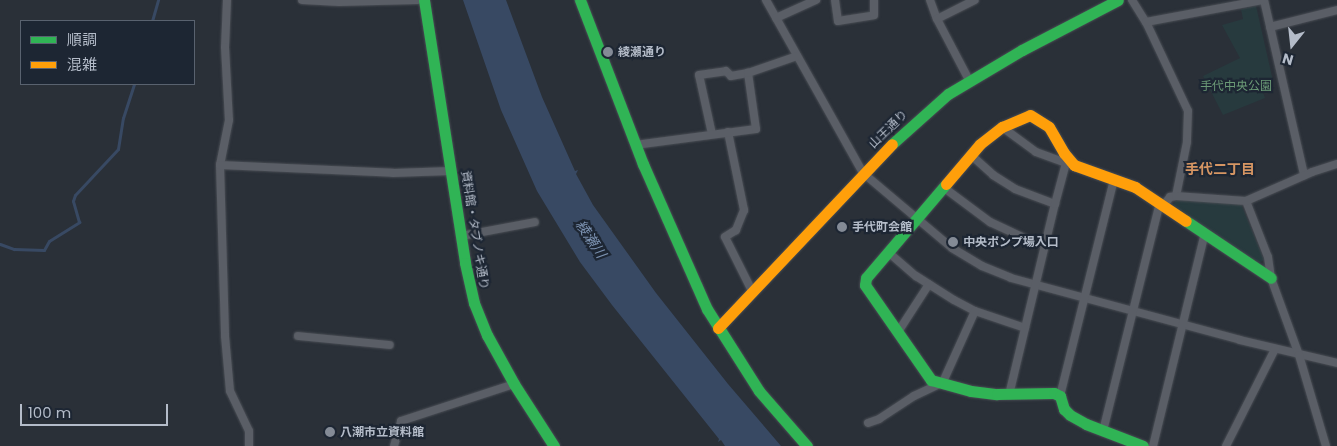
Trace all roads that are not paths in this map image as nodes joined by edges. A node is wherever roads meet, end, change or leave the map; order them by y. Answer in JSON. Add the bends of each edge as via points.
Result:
{"nodes":[{"id":1,"x":227,"y":0,"type":"edge"},
{"id":2,"x":302,"y":0,"type":"edge"},
{"id":3,"x":418,"y":0,"type":"edge"},
{"id":4,"x":424,"y":0,"type":"edge"},
{"id":5,"x":580,"y":0,"type":"edge"},
{"id":6,"x":766,"y":0,"type":"edge"},
{"id":7,"x":816,"y":0,"type":"edge"},
{"id":8,"x":835,"y":0,"type":"edge"},
{"id":9,"x":874,"y":0,"type":"edge"},
{"id":10,"x":930,"y":0,"type":"edge"},
{"id":11,"x":975,"y":0,"type":"edge"},
{"id":12,"x":1118,"y":0,"type":"edge"},
{"id":13,"x":1132,"y":0,"type":"edge"},
{"id":14,"x":1264,"y":0,"type":"edge"},
{"id":15,"x":334,"y":1,"type":"edge"},
{"id":16,"x":1337,"y":10,"type":"edge"},
{"id":17,"x":776,"y":18,"type":"junction"},
{"id":18,"x":937,"y":20,"type":"junction"},
{"id":19,"x":1146,"y":22,"type":"junction"},
{"id":20,"x":1270,"y":27,"type":"junction"},
{"id":21,"x":797,"y":56,"type":"junction"},
{"id":22,"x":748,"y":73,"type":"junction"},
{"id":23,"x":969,"y":80,"type":"junction"},
{"id":24,"x":1002,"y":127,"type":"junction"},
{"id":25,"x":728,"y":132,"type":"junction"},
{"id":26,"x":712,"y":134,"type":"junction"},
{"id":27,"x":635,"y":144,"type":"junction"},
{"id":28,"x":971,"y":155,"type":"junction"},
{"id":29,"x":1068,"y":162,"type":"junction"},
{"id":30,"x":1337,"y":164,"type":"edge"},
{"id":31,"x":220,"y":165,"type":"junction"},
{"id":32,"x":452,"y":171,"type":"junction"},
{"id":33,"x":863,"y":172,"type":"junction"},
{"id":34,"x":1304,"y":175,"type":"junction"},
{"id":35,"x":1114,"y":180,"type":"junction"},
{"id":36,"x":944,"y":187,"type":"junction"},
{"id":37,"x":1176,"y":196,"type":"junction"},
{"id":38,"x":1246,"y":200,"type":"junction"},
{"id":39,"x":1162,"y":203,"type":"junction"},
{"id":40,"x":1055,"y":204,"type":"junction"},
{"id":41,"x":916,"y":220,"type":"junction"},
{"id":42,"x":535,"y":222,"type":"dead end"},
{"id":43,"x":1205,"y":233,"type":"junction"},
{"id":44,"x":461,"y":236,"type":"junction"},
{"id":45,"x":1045,"y":244,"type":"junction"},
{"id":46,"x":888,"y":252,"type":"junction"},
{"id":47,"x":1271,"y":278,"type":"junction"},
{"id":48,"x":929,"y":284,"type":"junction"},
{"id":49,"x":1035,"y":285,"type":"junction"},
{"id":50,"x":752,"y":291,"type":"junction"},
{"id":51,"x":1085,"y":298,"type":"junction"},
{"id":52,"x":975,"y":311,"type":"junction"},
{"id":53,"x":1133,"y":311,"type":"junction"},
{"id":54,"x":1182,"y":324,"type":"junction"},
{"id":55,"x":718,"y":328,"type":"junction"},
{"id":56,"x":1025,"y":328,"type":"junction"},
{"id":57,"x":898,"y":332,"type":"junction"},
{"id":58,"x":298,"y":336,"type":"dead end"},
{"id":59,"x":390,"y":345,"type":"dead end"},
{"id":60,"x":1275,"y":349,"type":"junction"},
{"id":61,"x":1299,"y":355,"type":"junction"},
{"id":62,"x":1337,"y":363,"type":"edge"},
{"id":63,"x":514,"y":384,"type":"junction"},
{"id":64,"x":941,"y":384,"type":"junction"},
{"id":65,"x":1009,"y":395,"type":"junction"},
{"id":66,"x":1060,"y":396,"type":"junction"},
{"id":67,"x":868,"y":423,"type":"dead end"},
{"id":68,"x":1104,"y":431,"type":"junction"},
{"id":69,"x":249,"y":446,"type":"edge"},
{"id":70,"x":394,"y":446,"type":"edge"},
{"id":71,"x":554,"y":446,"type":"edge"},
{"id":72,"x":807,"y":446,"type":"edge"},
{"id":73,"x":1143,"y":446,"type":"edge"},
{"id":74,"x":1152,"y":446,"type":"edge"},
{"id":75,"x":1226,"y":446,"type":"edge"},
{"id":76,"x":1326,"y":446,"type":"edge"}],
"edges":[{"from":1,"to":31,"type":"street","via":[[225,47],[229,120]]},
{"from":2,"to":15,"type":"street"},
{"from":3,"to":15,"type":"street"},
{"from":4,"to":32,"type":"street","name":"資料館・タブノキ通り"},
{"from":5,"to":27,"type":"street"},
{"from":6,"to":17,"type":"street"},
{"from":7,"to":17,"type":"street"},
{"from":8,"to":9,"type":"street","via":[[838,21],[874,15]]},
{"from":10,"to":18,"type":"street"},
{"from":11,"to":18,"type":"street"},
{"from":12,"to":23,"type":"street","name":"山王通り"},
{"from":13,"to":19,"type":"street"},
{"from":14,"to":19,"type":"street"},
{"from":14,"to":20,"type":"street"},
{"from":16,"to":20,"type":"street"},
{"from":17,"to":21,"type":"street"},
{"from":18,"to":23,"type":"street"},
{"from":19,"to":37,"type":"street","via":[[1188,111],[1187,142]]},
{"from":20,"to":34,"type":"street"},
{"from":21,"to":22,"type":"street"},
{"from":21,"to":33,"type":"street"},
{"from":22,"to":25,"type":"street","via":[[756,129]]},
{"from":22,"to":26,"type":"street","via":[[699,75]]},
{"from":23,"to":33,"type":"street","name":"山王通り","via":[[906,130]]},
{"from":24,"to":28,"type":"street"},
{"from":24,"to":29,"type":"street","via":[[1036,152]]},
{"from":24,"to":29,"type":"street","via":[[1030,115],[1035,116],[1049,127]]},
{"from":25,"to":26,"type":"street"},
{"from":25,"to":50,"type":"street","via":[[744,210],[736,230],[725,237]]},
{"from":26,"to":27,"type":"street"},
{"from":27,"to":55,"type":"street"},
{"from":28,"to":36,"type":"street"},
{"from":28,"to":40,"type":"street","via":[[1015,189]]},
{"from":29,"to":35,"type":"street"},
{"from":29,"to":40,"type":"street"},
{"from":30,"to":34,"type":"street"},
{"from":31,"to":32,"type":"street","via":[[394,173]]},
{"from":31,"to":69,"type":"street","via":[[225,336],[230,391],[249,431]]},
{"from":32,"to":44,"type":"street","name":"資料館・タブノキ通り"},
{"from":33,"to":41,"type":"street"},
{"from":33,"to":50,"type":"street","name":"山王通り"},
{"from":34,"to":38,"type":"street"},
{"from":35,"to":39,"type":"street","via":[[1135,187]]},
{"from":35,"to":51,"type":"street"},
{"from":36,"to":41,"type":"street"},
{"from":36,"to":45,"type":"street","via":[[990,222]]},
{"from":37,"to":38,"type":"street"},
{"from":37,"to":39,"type":"street"},
{"from":38,"to":47,"type":"street","via":[[1268,257]]},
{"from":39,"to":43,"type":"street"},
{"from":39,"to":53,"type":"street"},
{"from":40,"to":45,"type":"street"},
{"from":41,"to":46,"type":"street"},
{"from":41,"to":49,"type":"street","via":[[975,262],[998,274]]},
{"from":42,"to":44,"type":"street"},
{"from":43,"to":47,"type":"street"},
{"from":43,"to":54,"type":"street"},
{"from":44,"to":63,"type":"street","name":"資料館・タブノキ通り","via":[[474,303],[487,335]]},
{"from":45,"to":49,"type":"street"},
{"from":46,"to":48,"type":"street"},
{"from":46,"to":57,"type":"street","via":[[866,278],[865,285]]},
{"from":47,"to":61,"type":"street"},
{"from":48,"to":52,"type":"street"},
{"from":48,"to":57,"type":"street"},
{"from":49,"to":51,"type":"street"},
{"from":49,"to":56,"type":"street"},
{"from":50,"to":55,"type":"street","name":"山王通り"},
{"from":51,"to":53,"type":"street"},
{"from":51,"to":66,"type":"street"},
{"from":52,"to":56,"type":"street"},
{"from":52,"to":64,"type":"street"},
{"from":53,"to":54,"type":"street"},
{"from":53,"to":68,"type":"street"},
{"from":54,"to":60,"type":"street"},
{"from":54,"to":74,"type":"street"},
{"from":55,"to":72,"type":"street","via":[[759,390]]},
{"from":56,"to":65,"type":"street"},
{"from":57,"to":64,"type":"street","via":[[931,380]]},
{"from":58,"to":59,"type":"street"},
{"from":60,"to":61,"type":"street"},
{"from":60,"to":75,"type":"street"},
{"from":61,"to":62,"type":"street"},
{"from":61,"to":76,"type":"street"},
{"from":63,"to":70,"type":"street","via":[[402,421]]},
{"from":63,"to":71,"type":"street","name":"資料館・タブノキ通り"},
{"from":64,"to":65,"type":"street"},
{"from":64,"to":67,"type":"street","via":[[914,396],[879,420]]},
{"from":65,"to":66,"type":"street","via":[[1054,392]]},
{"from":66,"to":68,"type":"street","via":[[1064,409],[1070,415]]},
{"from":68,"to":73,"type":"street"}]}
